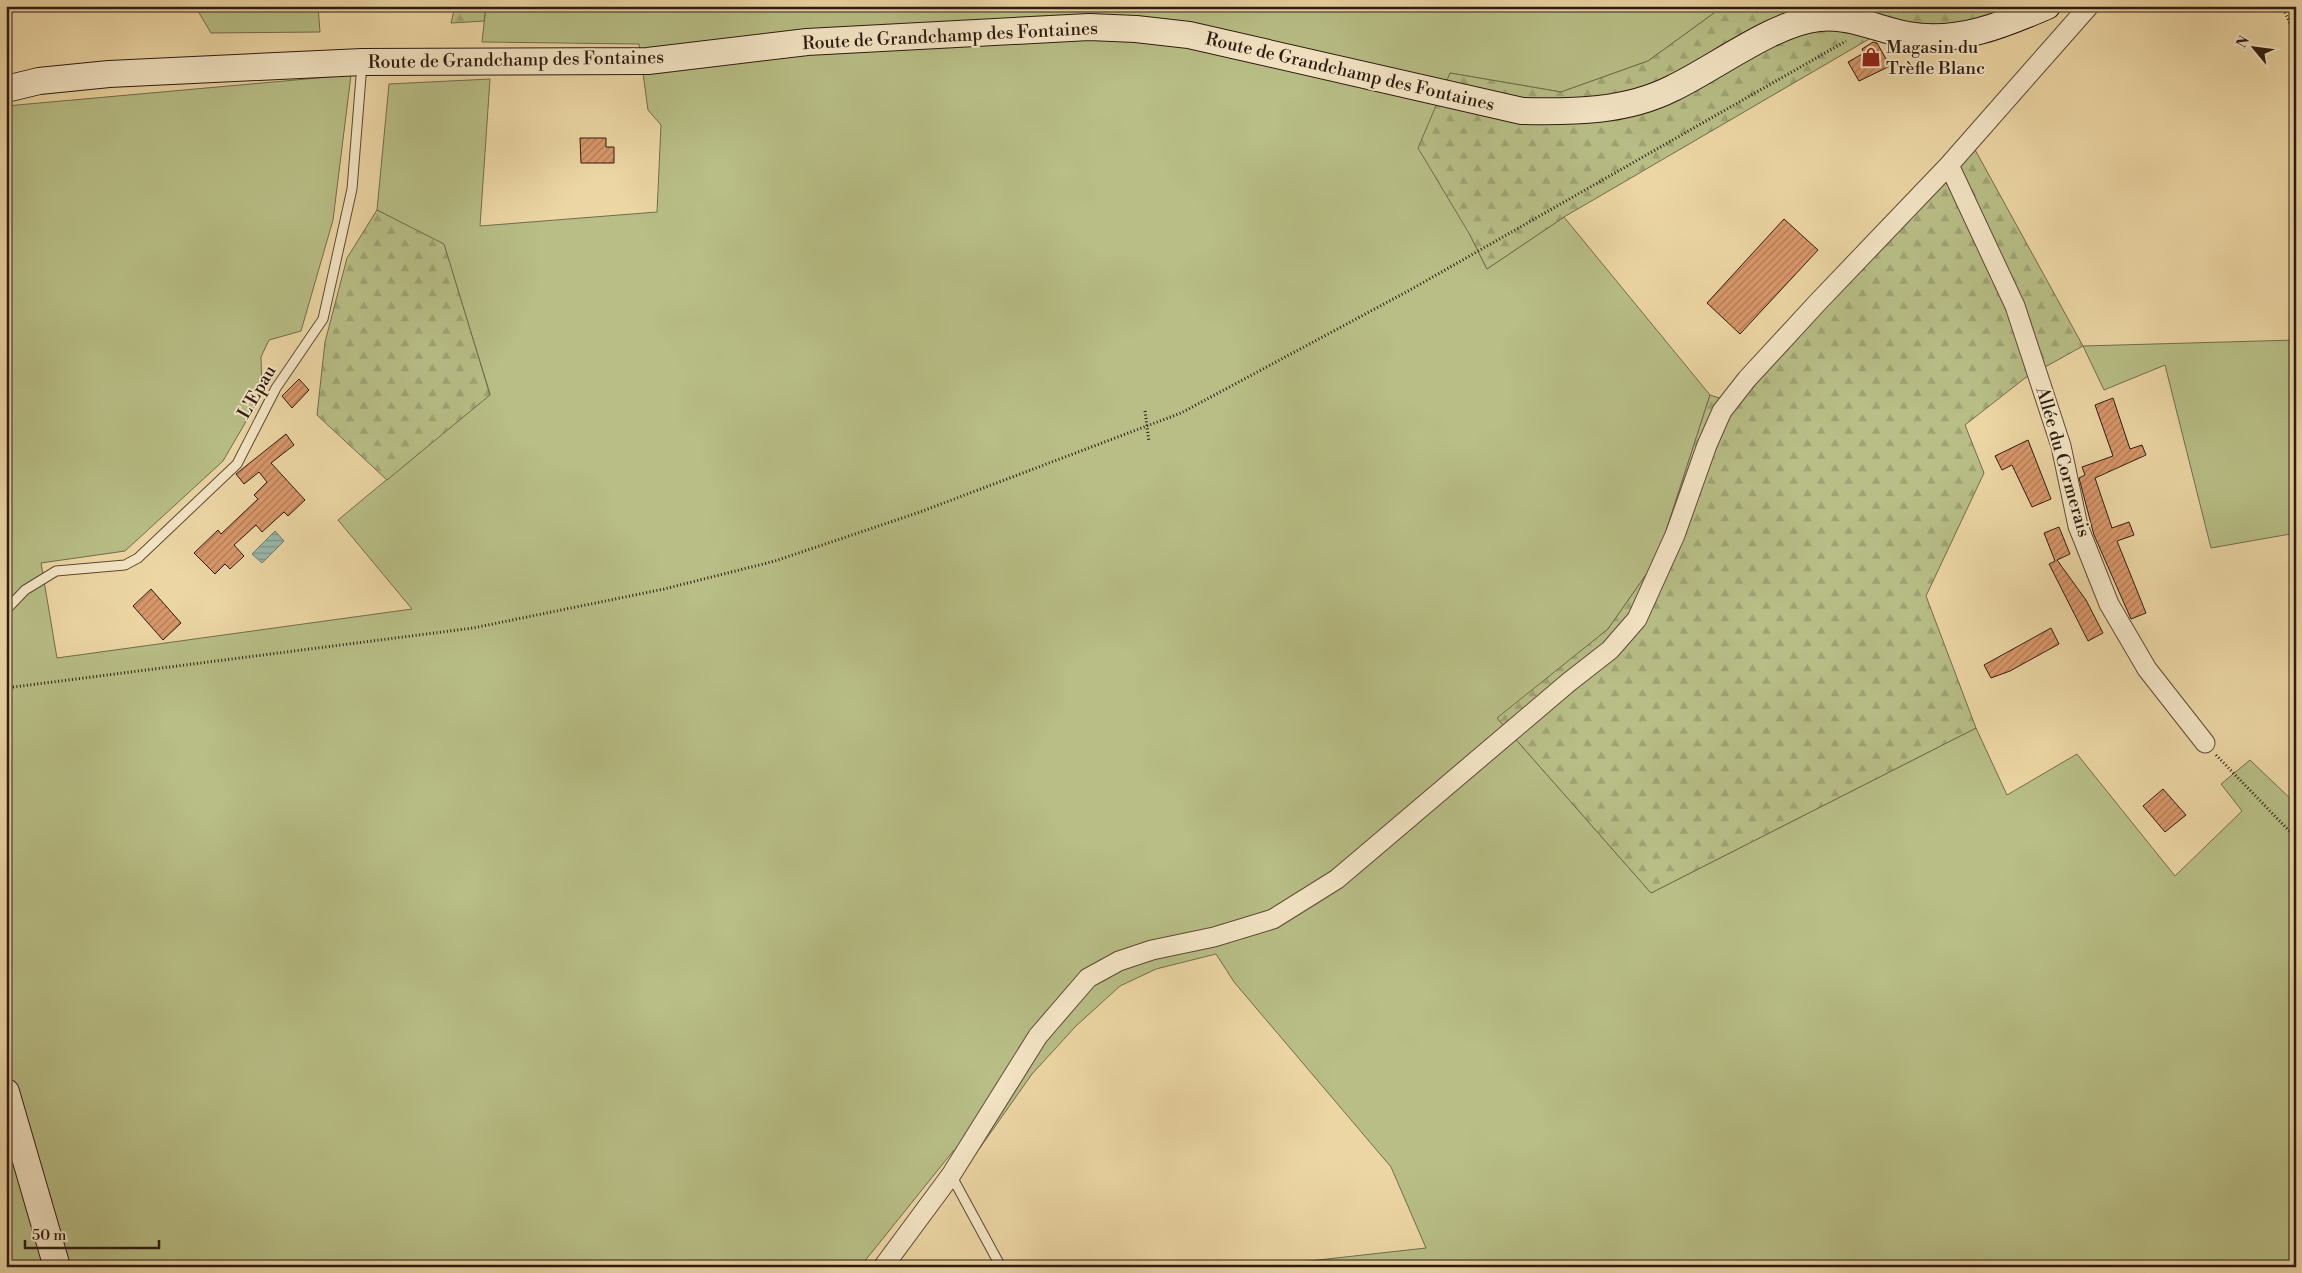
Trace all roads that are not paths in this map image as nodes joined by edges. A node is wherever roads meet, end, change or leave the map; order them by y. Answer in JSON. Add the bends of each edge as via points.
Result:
{"nodes":[{"id":1,"x":2047,"y":6,"type":"edge"},
{"id":2,"x":2089,"y":6,"type":"edge"},
{"id":3,"x":362,"y":62,"type":"junction"},
{"id":4,"x":6,"y":89,"type":"edge"},
{"id":5,"x":1949,"y":165,"type":"junction"},
{"id":6,"x":6,"y":610,"type":"edge"},
{"id":7,"x":2205,"y":744,"type":"road end"},
{"id":8,"x":6,"y":1092,"type":"edge"},
{"id":9,"x":951,"y":1175,"type":"junction"},
{"id":10,"x":57,"y":1267,"type":"edge"},
{"id":11,"x":884,"y":1267,"type":"edge"},
{"id":12,"x":1000,"y":1267,"type":"edge"}],
"edges":[{"from":1,"to":3,"type":"street","name":"Route de Grandchamp des Fontaines","via":[[2001,25],[1958,36],[1923,37],[1844,19],[1820,17],[1773,33],[1672,89],[1624,106],[1574,112],[1522,111],[1190,35],[1108,28],[852,39],[648,61]]},
{"from":2,"to":5,"type":"street"},
{"from":3,"to":4,"type":"street","name":"Route de Grandchamp des Fontaines","via":[[109,74],[39,81]]},
{"from":3,"to":6,"type":"lane","name":"L'Epau","via":[[352,189],[323,319],[276,388],[236,464],[138,558],[125,566],[56,571],[25,590]]},
{"from":5,"to":7,"type":"street","name":"Allée du Cormerais","via":[[2015,306],[2061,446],[2078,526],[2109,604],[2147,669]]},
{"from":5,"to":9,"type":"street","via":[[1747,379],[1722,411],[1675,535],[1636,619],[1610,650],[1337,879],[1273,919],[1119,960],[1088,978],[1038,1036]]},
{"from":8,"to":10,"type":"street"},
{"from":9,"to":11,"type":"street"},
{"from":9,"to":12,"type":"lane"}]}
